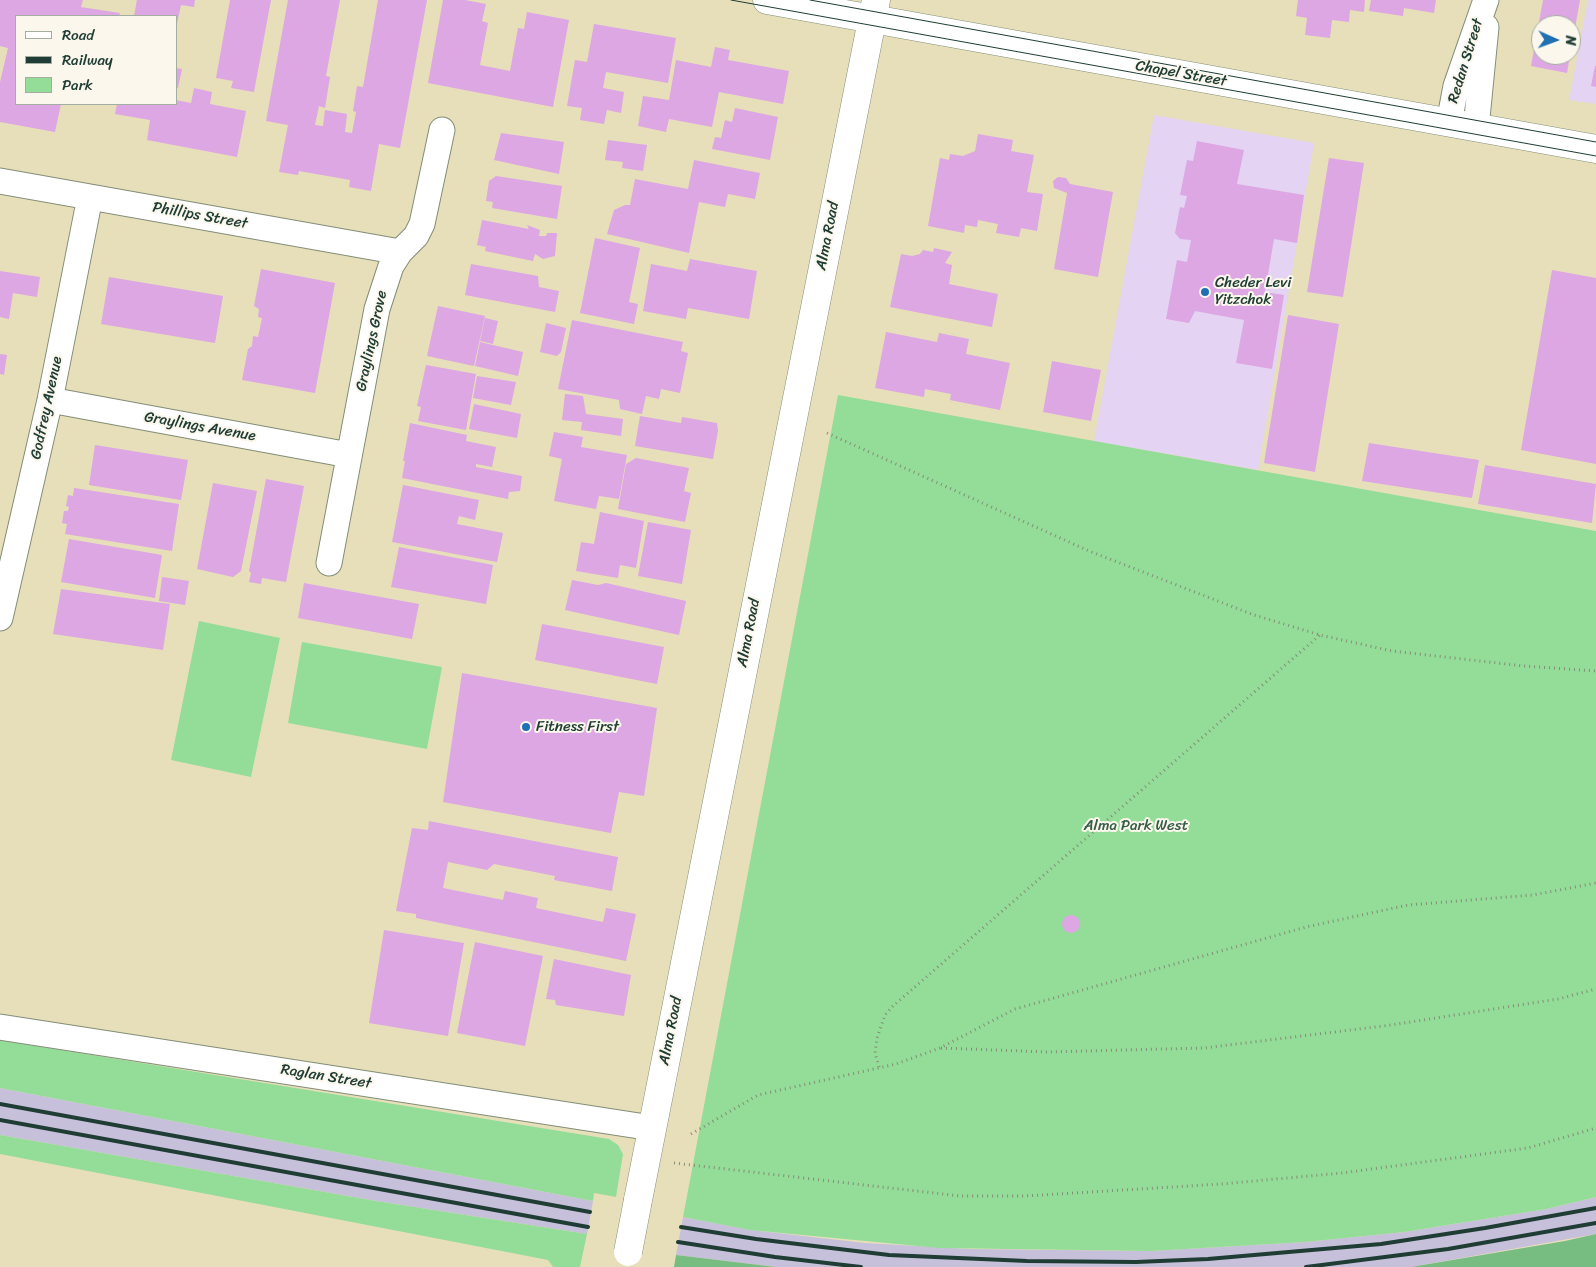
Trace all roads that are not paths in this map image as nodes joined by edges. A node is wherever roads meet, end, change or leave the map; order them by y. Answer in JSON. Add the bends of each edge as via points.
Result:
{"nodes":[{"id":1,"x":767,"y":0,"type":"edge"},
{"id":2,"x":1487,"y":0,"type":"edge"},
{"id":3,"x":874,"y":9,"type":"edge"},
{"id":4,"x":1449,"y":123,"type":"junction"},
{"id":5,"x":1476,"y":128,"type":"junction"},
{"id":6,"x":442,"y":130,"type":"dead end"},
{"id":7,"x":1596,"y":149,"type":"edge"},
{"id":8,"x":0,"y":181,"type":"edge"},
{"id":9,"x":90,"y":196,"type":"junction"},
{"id":10,"x":400,"y":252,"type":"junction"},
{"id":11,"x":50,"y":400,"type":"junction"},
{"id":12,"x":349,"y":455,"type":"junction"},
{"id":13,"x":330,"y":563,"type":"dead end"},
{"id":14,"x":0,"y":618,"type":"edge"},
{"id":15,"x":0,"y":1027,"type":"edge"},
{"id":16,"x":652,"y":1128,"type":"junction"},
{"id":17,"x":626,"y":1260,"type":"edge"}],
"edges":[{"from":1,"to":3,"type":"street","name":"Chapel Street"},
{"from":2,"to":4,"type":"street","name":"Redan Street","via":[[1456,86]]},
{"from":2,"to":5,"type":"street","name":"Redan Street"},
{"from":3,"to":4,"type":"street","name":"Chapel Street"},
{"from":3,"to":16,"type":"street","name":"Alma Road"},
{"from":4,"to":5,"type":"street","name":"Chapel Street"},
{"from":5,"to":7,"type":"street","name":"Chapel Street"},
{"from":6,"to":10,"type":"street","name":"Graylings Grove","via":[[422,224],[416,236]]},
{"from":8,"to":9,"type":"street","name":"Phillips Street"},
{"from":9,"to":10,"type":"street","name":"Phillips Street"},
{"from":9,"to":11,"type":"street","name":"Godfrey Avenue"},
{"from":10,"to":12,"type":"street","name":"Graylings Grove","via":[[383,284]]},
{"from":11,"to":12,"type":"street","name":"Graylings Avenue"},
{"from":11,"to":14,"type":"street","name":"Godfrey Avenue"},
{"from":12,"to":13,"type":"street","name":"Graylings Grove"},
{"from":15,"to":16,"type":"street","name":"Raglan Street"},
{"from":16,"to":17,"type":"street","name":"Alma Road","bridge":true}]}
